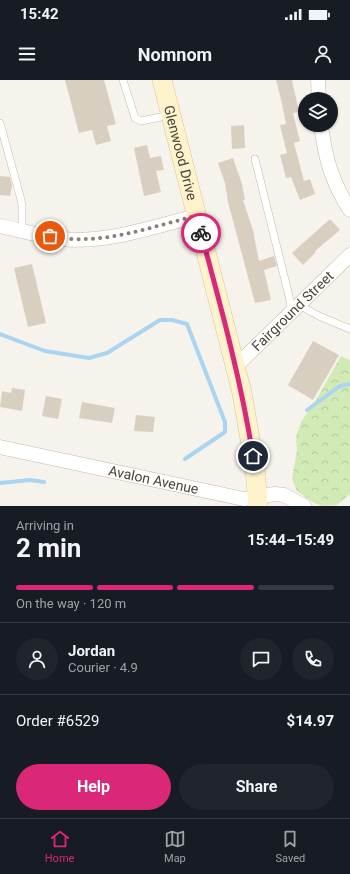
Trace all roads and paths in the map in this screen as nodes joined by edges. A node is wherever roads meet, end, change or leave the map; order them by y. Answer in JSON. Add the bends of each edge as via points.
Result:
{"nodes":[{"id":1,"x":123,"y":80,"type":"edge"},
{"id":2,"x":162,"y":80,"type":"edge"},
{"id":3,"x":318,"y":80,"type":"edge"},
{"id":4,"x":319,"y":92,"type":"edge"},
{"id":5,"x":171,"y":115,"type":"junction"},
{"id":6,"x":0,"y":123,"type":"edge"},
{"id":7,"x":322,"y":132,"type":"edge"},
{"id":8,"x":255,"y":159,"type":"dead end"},
{"id":9,"x":350,"y":210,"type":"edge"},
{"id":10,"x":196,"y":216,"type":"junction"},
{"id":11,"x":0,"y":226,"type":"edge"},
{"id":12,"x":22,"y":230,"type":"junction"},
{"id":13,"x":350,"y":255,"type":"edge"},
{"id":14,"x":295,"y":308,"type":"junction"},
{"id":15,"x":350,"y":329,"type":"edge"},
{"id":16,"x":236,"y":366,"type":"junction"},
{"id":17,"x":0,"y":447,"type":"edge"},
{"id":18,"x":257,"y":502,"type":"edge"},
{"id":19,"x":304,"y":506,"type":"edge"}],
"edges":[{"from":1,"to":5,"type":"lane","via":[[135,118],[141,121]]},
{"from":2,"to":5,"type":"street","name":"Glenwood Drive"},
{"from":3,"to":4,"type":"street"},
{"from":5,"to":10,"type":"street","name":"Glenwood Drive"},
{"from":6,"to":12,"type":"lane","via":[[20,196]]},
{"from":7,"to":9,"type":"street","via":[[332,176]]},
{"from":8,"to":14,"type":"lane","via":[[289,296]]},
{"from":10,"to":12,"type":"street","via":[[89,240],[63,240]]},
{"from":10,"to":16,"type":"street","name":"Glenwood Drive"},
{"from":11,"to":12,"type":"street"},
{"from":13,"to":14,"type":"street","name":"Fairground Street"},
{"from":14,"to":15,"type":"lane"},
{"from":14,"to":16,"type":"street","name":"Fairground Street"},
{"from":16,"to":18,"type":"street","name":"Glenwood Drive","via":[[254,461]]},
{"from":17,"to":18,"type":"street","name":"Avalon Avenue"},
{"from":18,"to":19,"type":"street","name":"Avalon Avenue","via":[[275,494],[284,495]]}]}
